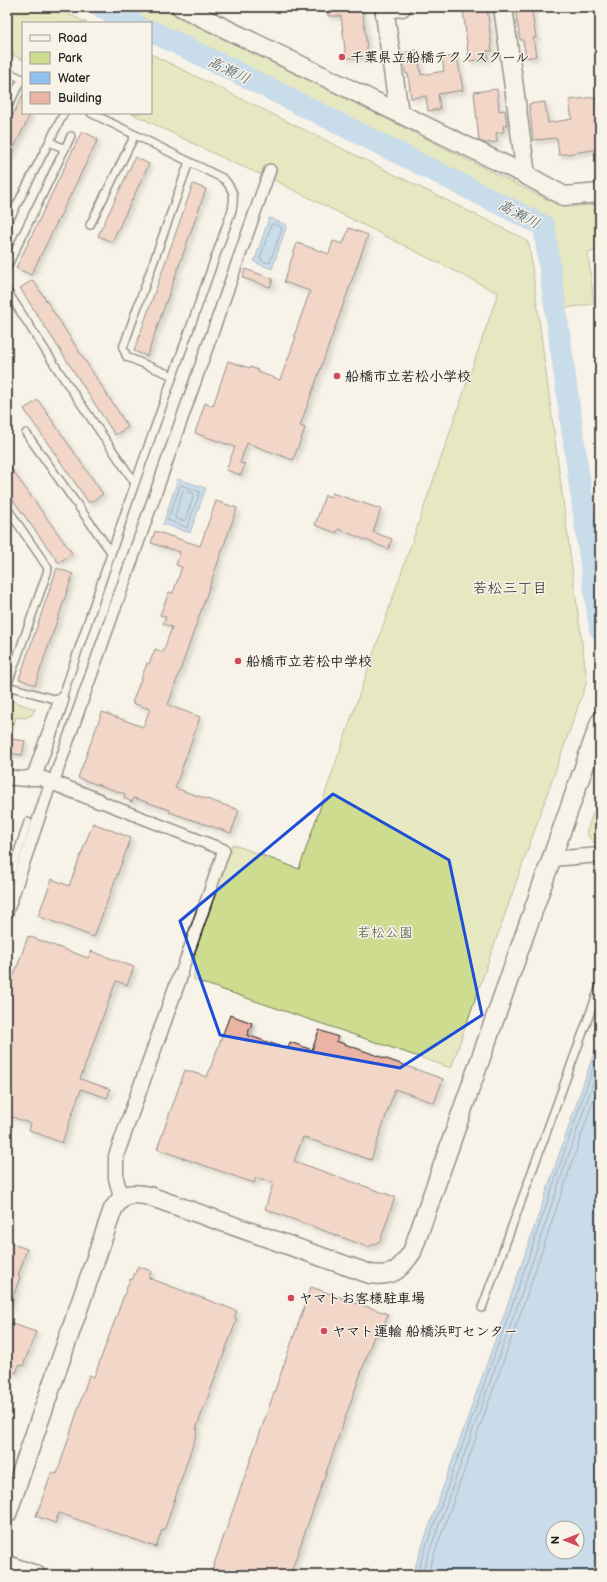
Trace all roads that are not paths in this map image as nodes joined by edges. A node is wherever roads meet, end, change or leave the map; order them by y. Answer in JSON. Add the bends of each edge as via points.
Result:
{"nodes":[{"id":1,"x":181,"y":7,"type":"edge"},
{"id":2,"x":503,"y":7,"type":"edge"},
{"id":3,"x":390,"y":8,"type":"edge"},
{"id":4,"x":7,"y":72,"type":"edge"},
{"id":5,"x":22,"y":79,"type":"edge"},
{"id":6,"x":7,"y":108,"type":"edge"},
{"id":7,"x":399,"y":113,"type":"junction"},
{"id":8,"x":64,"y":114,"type":"edge"},
{"id":9,"x":93,"y":114,"type":"edge"},
{"id":10,"x":135,"y":135,"type":"junction"},
{"id":11,"x":71,"y":136,"type":"dead end"},
{"id":12,"x":50,"y":142,"type":"junction"},
{"id":13,"x":65,"y":149,"type":"junction"},
{"id":14,"x":189,"y":162,"type":"junction"},
{"id":15,"x":270,"y":170,"type":"dead end"},
{"id":16,"x":526,"y":175,"type":"junction"},
{"id":17,"x":600,"y":193,"type":"edge"},
{"id":18,"x":7,"y":224,"type":"edge"},
{"id":19,"x":90,"y":225,"type":"dead end"},
{"id":20,"x":7,"y":267,"type":"edge"},
{"id":21,"x":7,"y":292,"type":"edge"},
{"id":22,"x":173,"y":376,"type":"junction"},
{"id":23,"x":26,"y":433,"type":"dead end"},
{"id":24,"x":135,"y":483,"type":"junction"},
{"id":25,"x":7,"y":508,"type":"edge"},
{"id":26,"x":111,"y":552,"type":"junction"},
{"id":27,"x":7,"y":686,"type":"edge"},
{"id":28,"x":61,"y":701,"type":"junction"},
{"id":29,"x":600,"y":722,"type":"edge"},
{"id":30,"x":7,"y":777,"type":"edge"},
{"id":31,"x":31,"y":778,"type":"junction"},
{"id":32,"x":52,"y":783,"type":"junction"},
{"id":33,"x":99,"y":801,"type":"joint"},
{"id":34,"x":28,"y":822,"type":"dead end"},
{"id":35,"x":600,"y":855,"type":"edge"},
{"id":36,"x":551,"y":859,"type":"junction"},
{"id":37,"x":7,"y":885,"type":"edge"},
{"id":38,"x":7,"y":913,"type":"edge"},
{"id":39,"x":180,"y":976,"type":"joint"},
{"id":40,"x":600,"y":986,"type":"edge"},
{"id":41,"x":121,"y":1198,"type":"junction"},
{"id":42,"x":482,"y":1308,"type":"dead end"},
{"id":43,"x":7,"y":1514,"type":"edge"},
{"id":44,"x":7,"y":1565,"type":"edge"},
{"id":45,"x":36,"y":1575,"type":"edge"}],
"edges":[{"from":1,"to":7,"type":"street"},
{"from":2,"to":16,"type":"street"},
{"from":3,"to":7,"type":"street"},
{"from":4,"to":5,"type":"lane"},
{"from":5,"to":6,"type":"lane"},
{"from":7,"to":16,"type":"street"},
{"from":8,"to":12,"type":"lane"},
{"from":9,"to":10,"type":"lane"},
{"from":10,"to":14,"type":"lane"},
{"from":10,"to":19,"type":"lane"},
{"from":11,"to":13,"type":"lane"},
{"from":12,"to":13,"type":"lane"},
{"from":12,"to":18,"type":"lane"},
{"from":13,"to":20,"type":"lane"},
{"from":14,"to":22,"type":"lane","via":[[224,179],[234,193],[234,201]]},
{"from":14,"to":22,"type":"lane","via":[[123,348],[127,358]]},
{"from":15,"to":32,"type":"street"},
{"from":16,"to":17,"type":"street","via":[[564,196]]},
{"from":21,"to":24,"type":"lane"},
{"from":22,"to":24,"type":"lane"},
{"from":23,"to":26,"type":"lane"},
{"from":24,"to":26,"type":"lane"},
{"from":25,"to":27,"type":"lane","via":[[48,568]]},
{"from":26,"to":28,"type":"lane"},
{"from":27,"to":28,"type":"lane"},
{"from":28,"to":31,"type":"street","via":[[38,768]]},
{"from":29,"to":36,"type":"street"},
{"from":30,"to":31,"type":"street"},
{"from":31,"to":32,"type":"street","via":[[41,778]]},
{"from":32,"to":33,"type":"street"},
{"from":32,"to":38,"type":"street"},
{"from":33,"to":39,"type":"street","via":[[224,850]]},
{"from":34,"to":37,"type":"lane"},
{"from":35,"to":36,"type":"street"},
{"from":36,"to":41,"type":"street","via":[[412,1252],[403,1266],[384,1276],[370,1274],[149,1196],[140,1194]]},
{"from":39,"to":41,"type":"street","via":[[116,1156],[116,1178]]},
{"from":40,"to":42,"type":"lane"},
{"from":41,"to":43,"type":"street","via":[[113,1209]]},
{"from":44,"to":45,"type":"street"}]}
